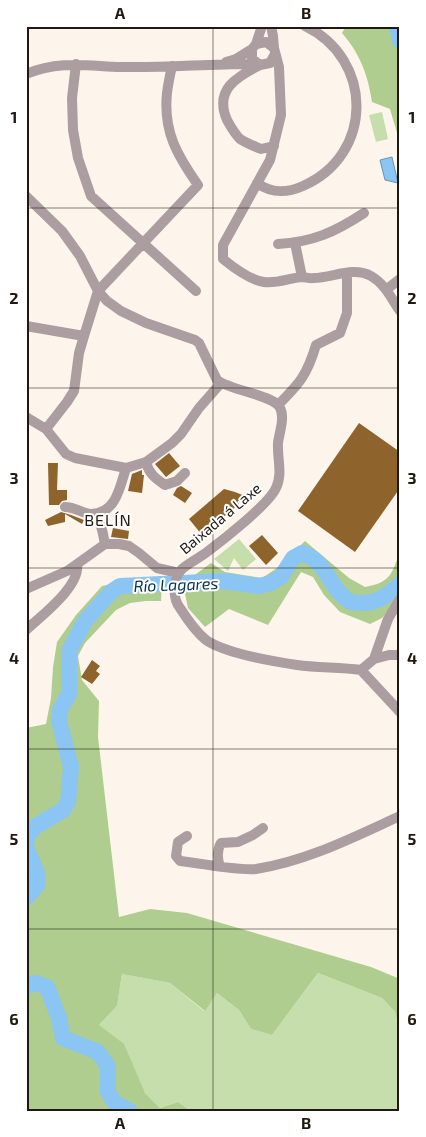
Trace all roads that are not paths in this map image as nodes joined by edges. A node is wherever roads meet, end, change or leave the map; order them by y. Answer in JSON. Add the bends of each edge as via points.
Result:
{"nodes":[{"id":1,"x":262,"y":26,"type":"edge"},
{"id":2,"x":271,"y":26,"type":"edge"},
{"id":3,"x":305,"y":26,"type":"edge"},
{"id":4,"x":254,"y":46,"type":"junction"},
{"id":5,"x":274,"y":51,"type":"junction"},
{"id":6,"x":76,"y":64,"type":"junction"},
{"id":7,"x":221,"y":64,"type":"junction"},
{"id":8,"x":260,"y":64,"type":"junction"},
{"id":9,"x":172,"y":66,"type":"junction"},
{"id":10,"x":26,"y":74,"type":"edge"},
{"id":11,"x":279,"y":78,"type":"junction"},
{"id":12,"x":274,"y":146,"type":"junction"},
{"id":13,"x":257,"y":183,"type":"junction"},
{"id":14,"x":26,"y":196,"type":"edge"},
{"id":15,"x":364,"y":213,"type":"dead end"},
{"id":16,"x":295,"y":243,"type":"junction"},
{"id":17,"x":143,"y":244,"type":"junction"},
{"id":18,"x":278,"y":244,"type":"dead end"},
{"id":19,"x":347,"y":273,"type":"junction"},
{"id":20,"x":302,"y":277,"type":"junction"},
{"id":21,"x":400,"y":279,"type":"edge"},
{"id":22,"x":387,"y":289,"type":"junction"},
{"id":23,"x":98,"y":291,"type":"junction"},
{"id":24,"x":196,"y":291,"type":"dead end"},
{"id":25,"x":400,"y":311,"type":"edge"},
{"id":26,"x":26,"y":326,"type":"edge"},
{"id":27,"x":84,"y":336,"type":"junction"},
{"id":28,"x":221,"y":384,"type":"junction"},
{"id":29,"x":278,"y":405,"type":"junction"},
{"id":30,"x":26,"y":417,"type":"edge"},
{"id":31,"x":46,"y":429,"type":"junction"},
{"id":32,"x":146,"y":462,"type":"junction"},
{"id":33,"x":126,"y":468,"type":"junction"},
{"id":34,"x":185,"y":473,"type":"dead end"},
{"id":35,"x":65,"y":507,"type":"dead end"},
{"id":36,"x":92,"y":514,"type":"junction"},
{"id":37,"x":104,"y":544,"type":"junction"},
{"id":38,"x":77,"y":564,"type":"junction"},
{"id":39,"x":178,"y":575,"type":"junction"},
{"id":40,"x":26,"y":589,"type":"edge"},
{"id":41,"x":400,"y":599,"type":"edge"},
{"id":42,"x":26,"y":630,"type":"edge"},
{"id":43,"x":400,"y":655,"type":"edge"},
{"id":44,"x":374,"y":659,"type":"junction"},
{"id":45,"x":361,"y":670,"type":"junction"},
{"id":46,"x":400,"y":712,"type":"edge"},
{"id":47,"x":400,"y":816,"type":"edge"},
{"id":48,"x":263,"y":828,"type":"dead end"},
{"id":49,"x":188,"y":836,"type":"dead end"},
{"id":50,"x":220,"y":866,"type":"junction"}],
"edges":[{"from":1,"to":4,"type":"street"},
{"from":2,"to":5,"type":"street"},
{"from":3,"to":13,"type":"street","via":[[332,44],[352,76],[357,98],[352,134],[344,152],[315,181],[291,191],[273,191]]},
{"from":4,"to":5,"type":"street","via":[[266,42]]},
{"from":4,"to":7,"type":"street","via":[[236,59]]},
{"from":4,"to":8,"type":"street","via":[[252,59]]},
{"from":5,"to":8,"type":"street","via":[[270,63]]},
{"from":5,"to":11,"type":"street"},
{"from":6,"to":9,"type":"street"},
{"from":6,"to":10,"type":"street","via":[[52,66]]},
{"from":6,"to":17,"type":"street","via":[[73,130],[78,158],[91,196]]},
{"from":7,"to":8,"type":"street"},
{"from":7,"to":9,"type":"street"},
{"from":8,"to":11,"type":"street","via":[[272,68]]},
{"from":8,"to":12,"type":"street","via":[[236,79],[222,100],[232,130],[241,140],[261,149]]},
{"from":9,"to":17,"type":"street","via":[[166,105],[168,126],[173,146],[198,185]]},
{"from":11,"to":12,"type":"street","via":[[282,115]]},
{"from":12,"to":13,"type":"street"},
{"from":13,"to":20,"type":"street","via":[[223,245],[224,259],[261,282]]},
{"from":14,"to":23,"type":"street","via":[[72,243]]},
{"from":15,"to":16,"type":"street","via":[[326,235]]},
{"from":16,"to":18,"type":"street"},
{"from":16,"to":20,"type":"street"},
{"from":17,"to":23,"type":"street"},
{"from":17,"to":24,"type":"street"},
{"from":19,"to":20,"type":"street"},
{"from":19,"to":22,"type":"street","via":[[371,276]]},
{"from":19,"to":29,"type":"street","via":[[346,313],[340,333],[316,345],[301,381]]},
{"from":21,"to":22,"type":"street"},
{"from":22,"to":25,"type":"street"},
{"from":23,"to":27,"type":"street"},
{"from":23,"to":28,"type":"street","via":[[121,311],[199,343]]},
{"from":26,"to":27,"type":"street"},
{"from":27,"to":31,"type":"street","via":[[74,390]]},
{"from":28,"to":29,"type":"street","via":[[267,398]]},
{"from":28,"to":32,"type":"street","via":[[181,434]]},
{"from":29,"to":39,"type":"street","name":"Baixada á Laxe","via":[[282,415],[278,450],[280,476],[275,491],[261,507]]},
{"from":30,"to":31,"type":"street"},
{"from":31,"to":33,"type":"street","via":[[66,454]]},
{"from":32,"to":33,"type":"street"},
{"from":32,"to":34,"type":"street","via":[[154,478],[165,485],[177,481]]},
{"from":33,"to":36,"type":"street","via":[[114,504],[108,510]]},
{"from":35,"to":36,"type":"street"},
{"from":36,"to":37,"type":"street","via":[[102,526]]},
{"from":37,"to":38,"type":"street"},
{"from":37,"to":39,"type":"street","via":[[129,546],[157,568]]},
{"from":38,"to":40,"type":"street"},
{"from":38,"to":42,"type":"street","via":[[78,570],[66,592]]},
{"from":39,"to":45,"type":"street","via":[[175,595],[178,606],[212,644],[243,655],[297,665]]},
{"from":41,"to":44,"type":"street","via":[[388,619]]},
{"from":43,"to":44,"type":"street"},
{"from":44,"to":45,"type":"street"},
{"from":45,"to":46,"type":"street"},
{"from":47,"to":50,"type":"street","via":[[310,854],[255,869]]},
{"from":48,"to":50,"type":"street","via":[[238,842],[221,843],[218,848]]},
{"from":49,"to":50,"type":"street","via":[[178,842],[176,856],[180,861]]}]}
